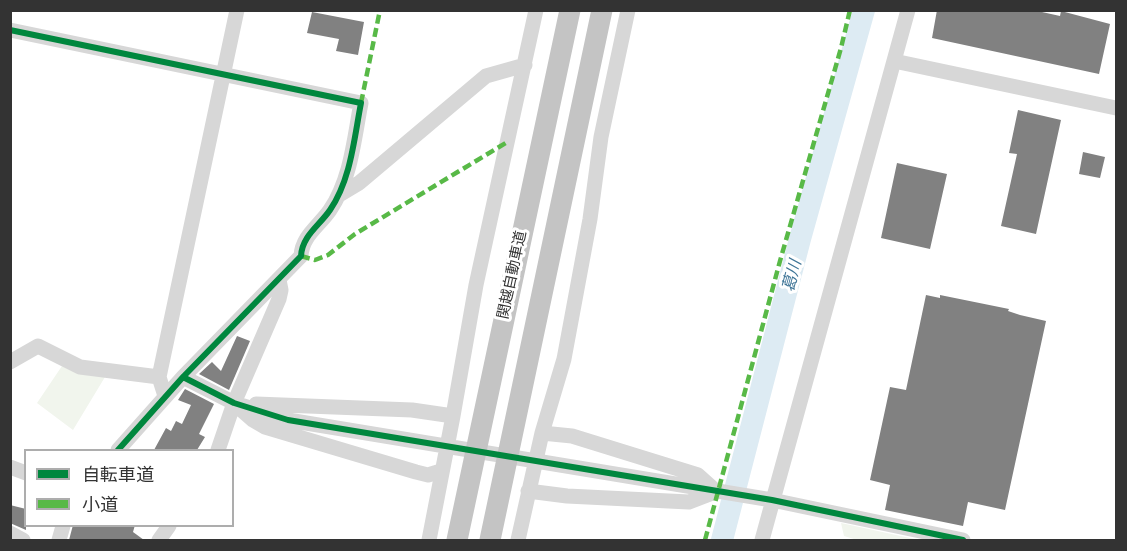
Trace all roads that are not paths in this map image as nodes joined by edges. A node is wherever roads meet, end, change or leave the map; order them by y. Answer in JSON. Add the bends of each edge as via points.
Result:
{"nodes":[{"id":1,"x":237,"y":10,"type":"edge"},
{"id":2,"x":536,"y":10,"type":"edge"},
{"id":3,"x":570,"y":10,"type":"edge"},
{"id":4,"x":602,"y":10,"type":"edge"},
{"id":5,"x":628,"y":10,"type":"edge"},
{"id":6,"x":908,"y":10,"type":"edge"},
{"id":7,"x":10,"y":30,"type":"edge"},
{"id":8,"x":894,"y":61,"type":"junction"},
{"id":9,"x":525,"y":65,"type":"junction"},
{"id":10,"x":224,"y":75,"type":"junction"},
{"id":11,"x":1116,"y":108,"type":"edge"},
{"id":12,"x":339,"y":195,"type":"junction"},
{"id":13,"x":279,"y":280,"type":"junction"},
{"id":14,"x":10,"y":362,"type":"edge"},
{"id":15,"x":159,"y":377,"type":"junction"},
{"id":16,"x":183,"y":378,"type":"junction"},
{"id":17,"x":165,"y":396,"type":"junction"},
{"id":18,"x":234,"y":404,"type":"junction"},
{"id":19,"x":453,"y":416,"type":"junction"},
{"id":20,"x":542,"y":433,"type":"junction"},
{"id":21,"x":119,"y":449,"type":"edge"},
{"id":22,"x":218,"y":449,"type":"edge"},
{"id":23,"x":441,"y":471,"type":"junction"},
{"id":24,"x":528,"y":491,"type":"junction"},
{"id":25,"x":718,"y":492,"type":"junction"},
{"id":26,"x":766,"y":500,"type":"junction"},
{"id":27,"x":168,"y":527,"type":"edge"},
{"id":28,"x":10,"y":533,"type":"edge"},
{"id":29,"x":23,"y":540,"type":"edge"},
{"id":30,"x":159,"y":540,"type":"edge"},
{"id":31,"x":429,"y":540,"type":"edge"},
{"id":32,"x":457,"y":540,"type":"edge"},
{"id":33,"x":490,"y":540,"type":"edge"},
{"id":34,"x":518,"y":540,"type":"edge"},
{"id":35,"x":762,"y":540,"type":"edge"},
{"id":36,"x":963,"y":540,"type":"edge"}],
"edges":[{"from":1,"to":10,"type":"street"},
{"from":2,"to":9,"type":"street"},
{"from":3,"to":32,"type":"highway","name":"関越自動車道"},
{"from":4,"to":33,"type":"highway"},
{"from":5,"to":20,"type":"street","via":[[601,137],[564,359]]},
{"from":6,"to":8,"type":"street"},
{"from":7,"to":10,"type":"street"},
{"from":8,"to":11,"type":"street"},
{"from":8,"to":26,"type":"street"},
{"from":9,"to":12,"type":"street","via":[[486,76],[359,183]]},
{"from":9,"to":19,"type":"street","via":[[476,285]]},
{"from":10,"to":12,"type":"street","via":[[361,104]]},
{"from":10,"to":15,"type":"street"},
{"from":12,"to":13,"type":"street","via":[[308,235],[301,256]]},
{"from":13,"to":16,"type":"street"},
{"from":13,"to":18,"type":"street","via":[[279,299]]},
{"from":14,"to":15,"type":"street","via":[[38,346],[80,367]]},
{"from":15,"to":17,"type":"street"},
{"from":16,"to":17,"type":"street"},
{"from":16,"to":18,"type":"street"},
{"from":17,"to":21,"type":"street"},
{"from":18,"to":19,"type":"street","via":[[412,410]]},
{"from":18,"to":22,"type":"street"},
{"from":18,"to":23,"type":"street","via":[[265,427],[416,472],[428,475]]},
{"from":18,"to":25,"type":"street","via":[[288,420]]},
{"from":19,"to":23,"type":"street"},
{"from":20,"to":24,"type":"street"},
{"from":20,"to":25,"type":"street","via":[[572,436],[698,475]]},
{"from":23,"to":31,"type":"street"},
{"from":24,"to":25,"type":"street","via":[[678,502]]},
{"from":24,"to":34,"type":"street"},
{"from":25,"to":26,"type":"street"},
{"from":26,"to":35,"type":"street"},
{"from":26,"to":36,"type":"street"},
{"from":27,"to":30,"type":"street"},
{"from":28,"to":29,"type":"street"}]}
